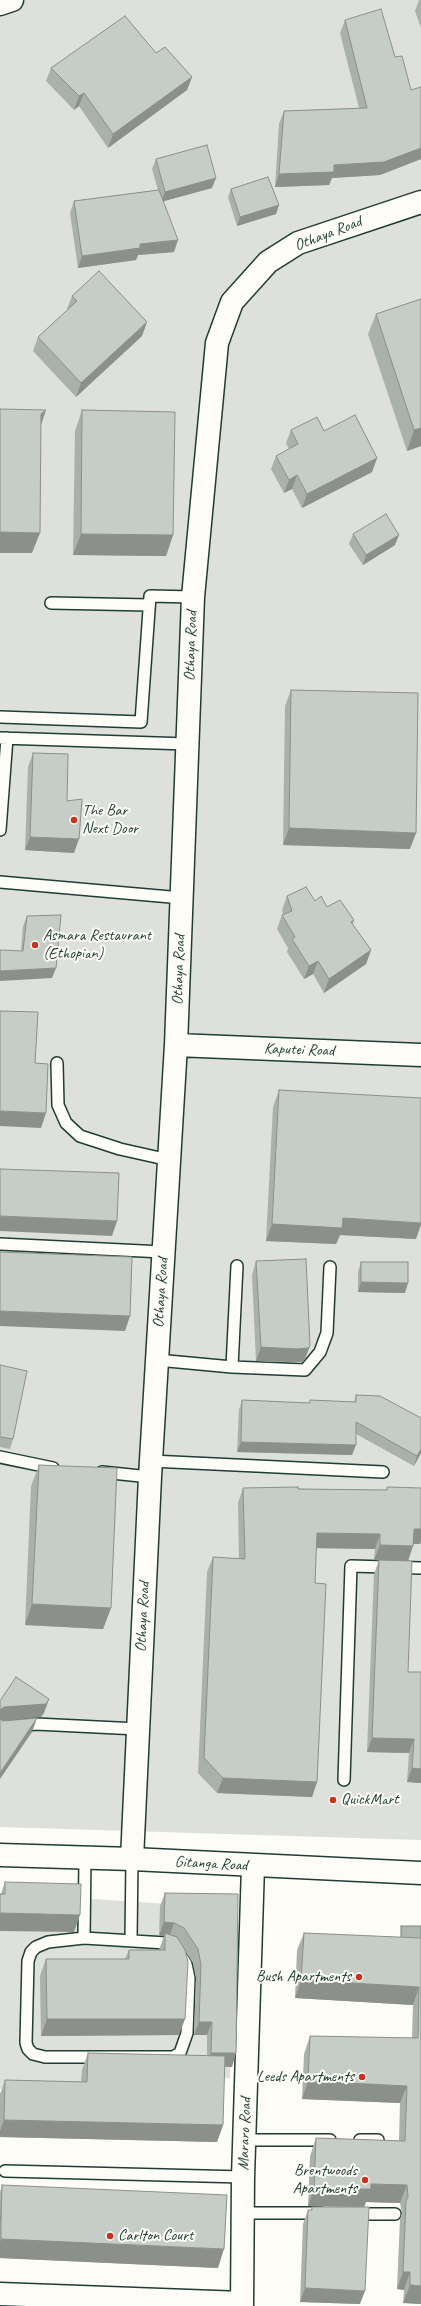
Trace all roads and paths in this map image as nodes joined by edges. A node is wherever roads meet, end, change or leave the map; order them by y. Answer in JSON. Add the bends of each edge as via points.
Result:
{"nodes":[{"id":1,"x":12,"y":0,"type":"edge"},
{"id":2,"x":0,"y":4,"type":"edge"},
{"id":3,"x":421,"y":202,"type":"edge"},
{"id":4,"x":193,"y":597,"type":"junction"},
{"id":5,"x":51,"y":603,"type":"dead end"},
{"id":6,"x":149,"y":605,"type":"junction"},
{"id":7,"x":0,"y":717,"type":"edge"},
{"id":8,"x":4,"y":738,"type":"edge"},
{"id":9,"x":188,"y":744,"type":"junction"},
{"id":10,"x":0,"y":830,"type":"edge"},
{"id":11,"x":0,"y":882,"type":"edge"},
{"id":12,"x":182,"y":898,"type":"junction"},
{"id":13,"x":176,"y":1045,"type":"junction"},
{"id":14,"x":421,"y":1055,"type":"edge"},
{"id":15,"x":57,"y":1063,"type":"dead end"},
{"id":16,"x":169,"y":1160,"type":"junction"},
{"id":17,"x":0,"y":1244,"type":"edge"},
{"id":18,"x":163,"y":1252,"type":"junction"},
{"id":19,"x":237,"y":1266,"type":"dead end"},
{"id":20,"x":330,"y":1267,"type":"dead end"},
{"id":21,"x":156,"y":1360,"type":"junction"},
{"id":22,"x":232,"y":1367,"type":"junction"},
{"id":23,"x":0,"y":1457,"type":"edge"},
{"id":24,"x":68,"y":1469,"type":"edge"},
{"id":25,"x":150,"y":1469,"type":"junction"},
{"id":26,"x":90,"y":1471,"type":"edge"},
{"id":27,"x":384,"y":1472,"type":"dead end"},
{"id":28,"x":421,"y":1568,"type":"edge"},
{"id":29,"x":0,"y":1728,"type":"edge"},
{"id":30,"x":138,"y":1729,"type":"junction"},
{"id":31,"x":344,"y":1780,"type":"dead end"},
{"id":32,"x":0,"y":1856,"type":"edge"},
{"id":33,"x":85,"y":1858,"type":"junction"},
{"id":34,"x":132,"y":1859,"type":"junction"},
{"id":35,"x":253,"y":1866,"type":"junction"},
{"id":36,"x":421,"y":1874,"type":"edge"},
{"id":37,"x":84,"y":1938,"type":"junction"},
{"id":38,"x":131,"y":1939,"type":"junction"},
{"id":39,"x":245,"y":2140,"type":"junction"},
{"id":40,"x":378,"y":2140,"type":"edge"},
{"id":41,"x":5,"y":2170,"type":"dead end"},
{"id":42,"x":243,"y":2177,"type":"junction"},
{"id":43,"x":243,"y":2213,"type":"junction"},
{"id":44,"x":395,"y":2214,"type":"dead end"},
{"id":45,"x":0,"y":2294,"type":"edge"},
{"id":46,"x":242,"y":2305,"type":"edge"}],
"edges":[{"from":1,"to":2,"type":"street"},
{"from":3,"to":4,"type":"street","name":"Othaya Road","via":[[298,243],[268,262],[232,302],[216,350]]},
{"from":4,"to":6,"type":"lane","via":[[150,596]]},
{"from":4,"to":9,"type":"street","name":"Othaya Road"},
{"from":5,"to":6,"type":"lane"},
{"from":6,"to":7,"type":"lane","via":[[141,722]]},
{"from":8,"to":9,"type":"lane"},
{"from":8,"to":10,"type":"lane"},
{"from":9,"to":12,"type":"street","name":"Othaya Road"},
{"from":11,"to":12,"type":"lane"},
{"from":12,"to":13,"type":"street","name":"Othaya Road"},
{"from":13,"to":14,"type":"street","name":"Kaputei Road"},
{"from":13,"to":16,"type":"street","name":"Othaya Road"},
{"from":15,"to":16,"type":"lane","via":[[58,1105],[66,1123],[80,1136],[120,1149]]},
{"from":16,"to":18,"type":"street","name":"Othaya Road"},
{"from":17,"to":18,"type":"lane"},
{"from":18,"to":21,"type":"street","name":"Othaya Road"},
{"from":19,"to":22,"type":"lane"},
{"from":20,"to":22,"type":"lane","via":[[326,1333],[320,1352],[305,1370]]},
{"from":21,"to":22,"type":"lane"},
{"from":21,"to":25,"type":"street","name":"Othaya Road"},
{"from":23,"to":24,"type":"lane"},
{"from":25,"to":26,"type":"lane"},
{"from":25,"to":27,"type":"lane"},
{"from":25,"to":30,"type":"street","name":"Othaya Road"},
{"from":28,"to":31,"type":"lane","via":[[351,1566]]},
{"from":29,"to":30,"type":"lane","via":[[36,1724]]},
{"from":30,"to":34,"type":"street","name":"Othaya Road"},
{"from":32,"to":33,"type":"street","name":"Gitanga Road"},
{"from":33,"to":34,"type":"street","name":"Gitanga Road"},
{"from":33,"to":37,"type":"lane"},
{"from":34,"to":35,"type":"street","name":"Gitanga Road"},
{"from":34,"to":38,"type":"lane"},
{"from":35,"to":36,"type":"street","name":"Gitanga Road"},
{"from":35,"to":39,"type":"street","name":"Mararo Road"},
{"from":37,"to":38,"type":"lane"},
{"from":37,"to":38,"type":"lane","via":[[48,1942],[31,1952],[28,1961],[26,2042],[33,2054],[45,2057],[173,2057],[180,2053],[186,2033],[189,1978],[186,1964],[176,1948],[166,1943]]},
{"from":39,"to":40,"type":"lane"},
{"from":39,"to":42,"type":"street","name":"Mararo Road"},
{"from":41,"to":42,"type":"lane"},
{"from":42,"to":43,"type":"street","name":"Mararo Road"},
{"from":43,"to":44,"type":"lane"},
{"from":43,"to":46,"type":"street","name":"Mararo Road"},
{"from":45,"to":46,"type":"street"}]}
